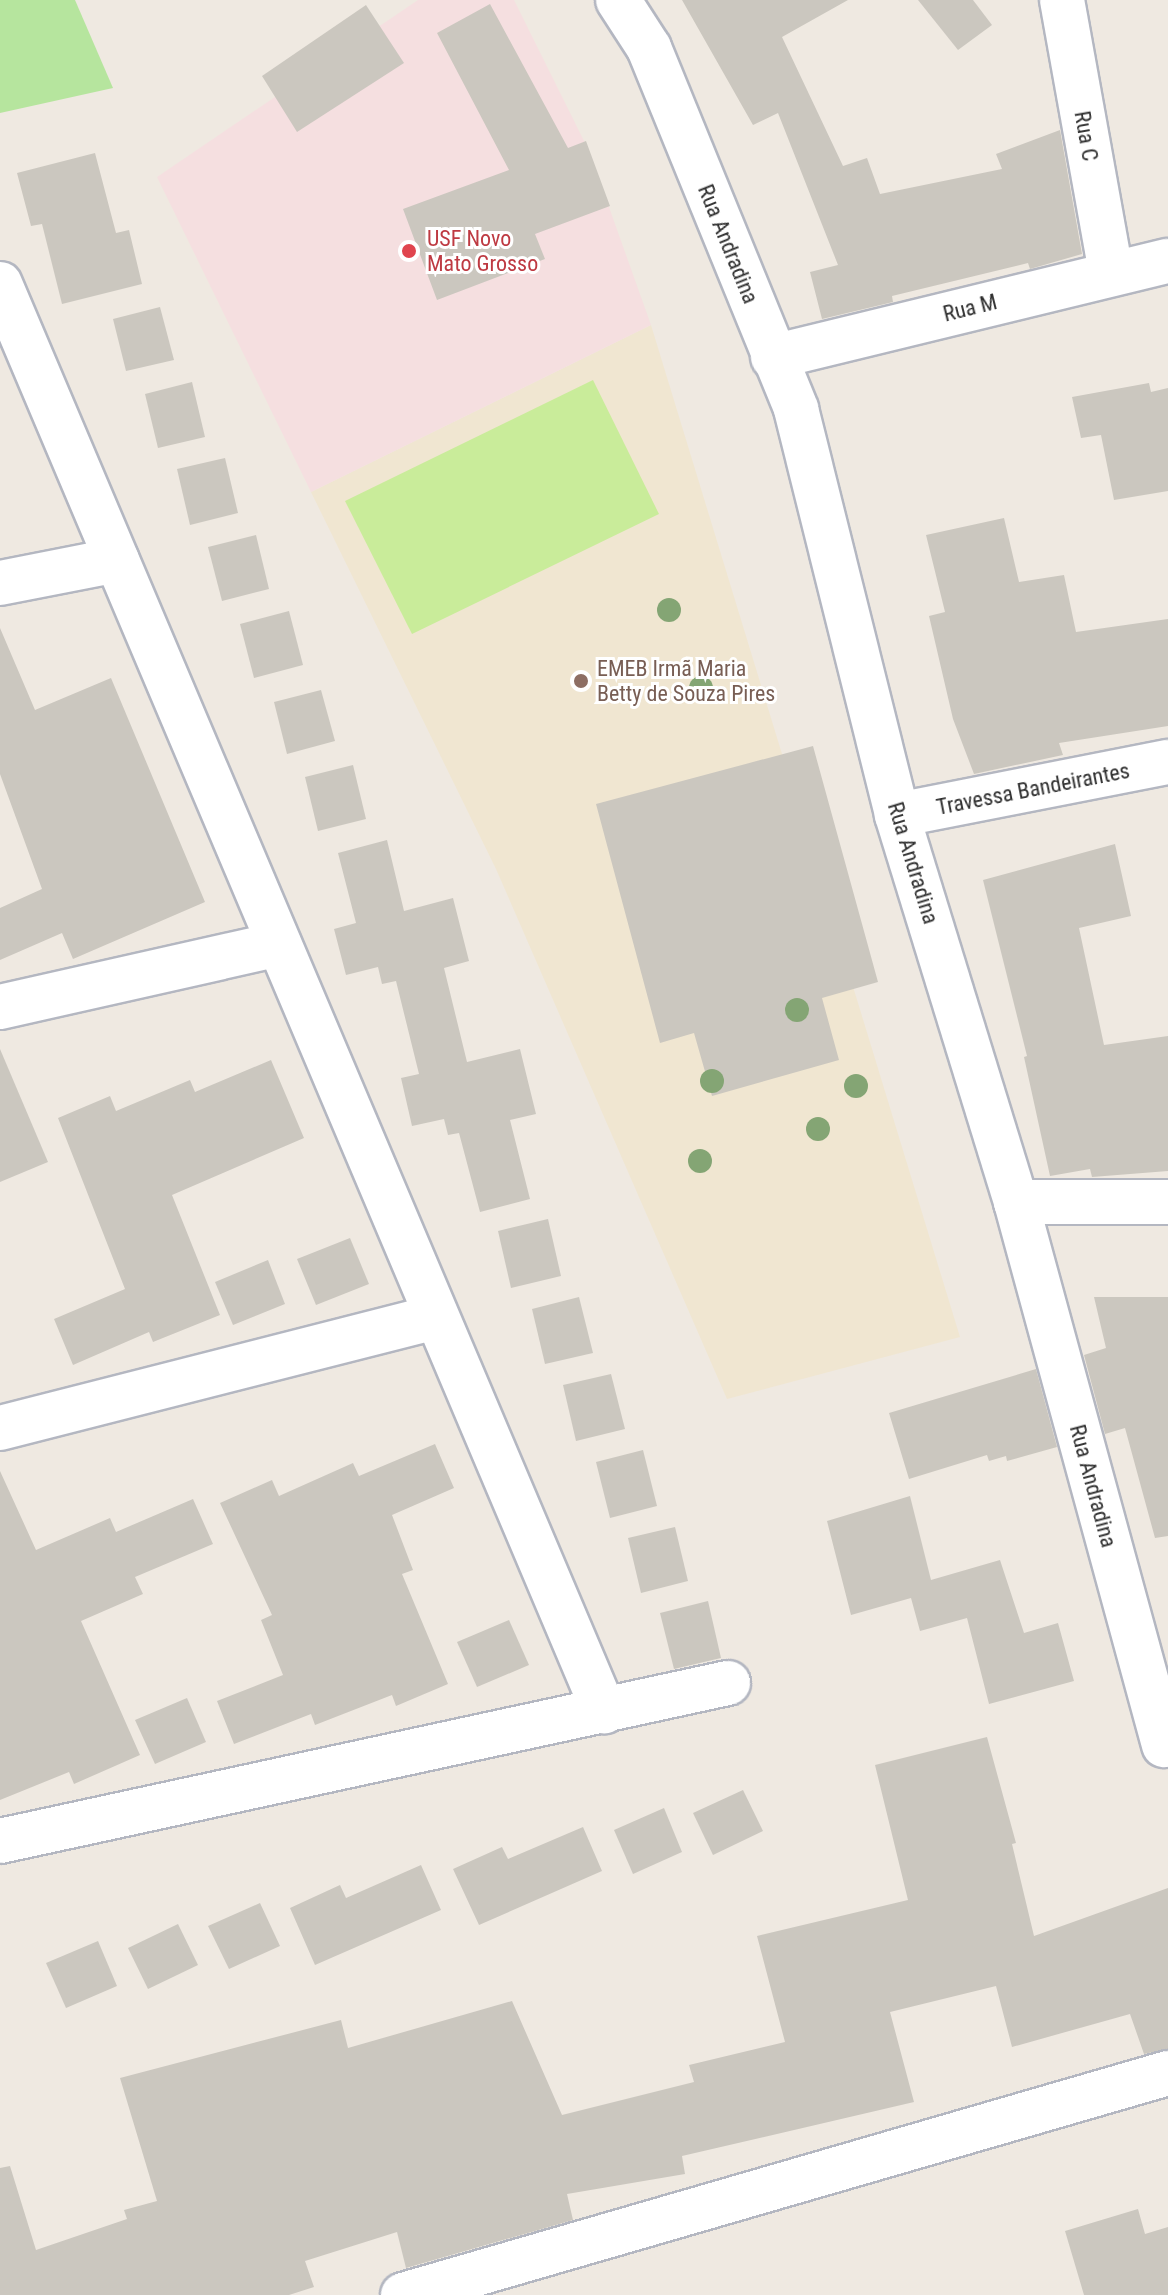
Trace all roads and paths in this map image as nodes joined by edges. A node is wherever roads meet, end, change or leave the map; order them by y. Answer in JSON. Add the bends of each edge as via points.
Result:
{"nodes":[{"id":1,"x":618,"y":0,"type":"edge"},
{"id":2,"x":1062,"y":0,"type":"edge"},
{"id":3,"x":1168,"y":261,"type":"edge"},
{"id":4,"x":1111,"y":272,"type":"junction"},
{"id":5,"x":0,"y":284,"type":"edge"},
{"id":6,"x":773,"y":357,"type":"junction"},
{"id":7,"x":117,"y":560,"type":"junction"},
{"id":8,"x":0,"y":583,"type":"edge"},
{"id":9,"x":1168,"y":762,"type":"edge"},
{"id":10,"x":897,"y":815,"type":"junction"},
{"id":11,"x":279,"y":944,"type":"junction"},
{"id":12,"x":0,"y":1007,"type":"edge"},
{"id":13,"x":1016,"y":1202,"type":"junction"},
{"id":14,"x":1168,"y":1202,"type":"edge"},
{"id":15,"x":436,"y":1317,"type":"junction"},
{"id":16,"x":0,"y":1428,"type":"edge"},
{"id":17,"x":728,"y":1683,"type":"dead end"},
{"id":18,"x":604,"y":1711,"type":"junction"},
{"id":19,"x":1164,"y":1745,"type":"dead end"},
{"id":20,"x":0,"y":1841,"type":"edge"},
{"id":21,"x":1168,"y":2073,"type":"edge"},
{"id":22,"x":403,"y":2295,"type":"edge"}],
"edges":[{"from":1,"to":6,"type":"street","name":"Rua Andradina","via":[[649,48]]},
{"from":2,"to":4,"type":"street","name":"Rua C"},
{"from":3,"to":4,"type":"street","name":"Rua M"},
{"from":4,"to":6,"type":"street","name":"Rua M"},
{"from":5,"to":7,"type":"street"},
{"from":6,"to":10,"type":"street","name":"Rua Andradina","via":[[796,409]]},
{"from":7,"to":8,"type":"street"},
{"from":7,"to":11,"type":"street"},
{"from":9,"to":10,"type":"street","name":"Travessa Bandeirantes"},
{"from":10,"to":13,"type":"street","name":"Rua Andradina"},
{"from":11,"to":12,"type":"street"},
{"from":11,"to":15,"type":"street"},
{"from":13,"to":14,"type":"street"},
{"from":13,"to":19,"type":"street","name":"Rua Andradina"},
{"from":15,"to":16,"type":"street"},
{"from":15,"to":18,"type":"street"},
{"from":17,"to":18,"type":"street"},
{"from":18,"to":20,"type":"street"},
{"from":21,"to":22,"type":"street"}]}
